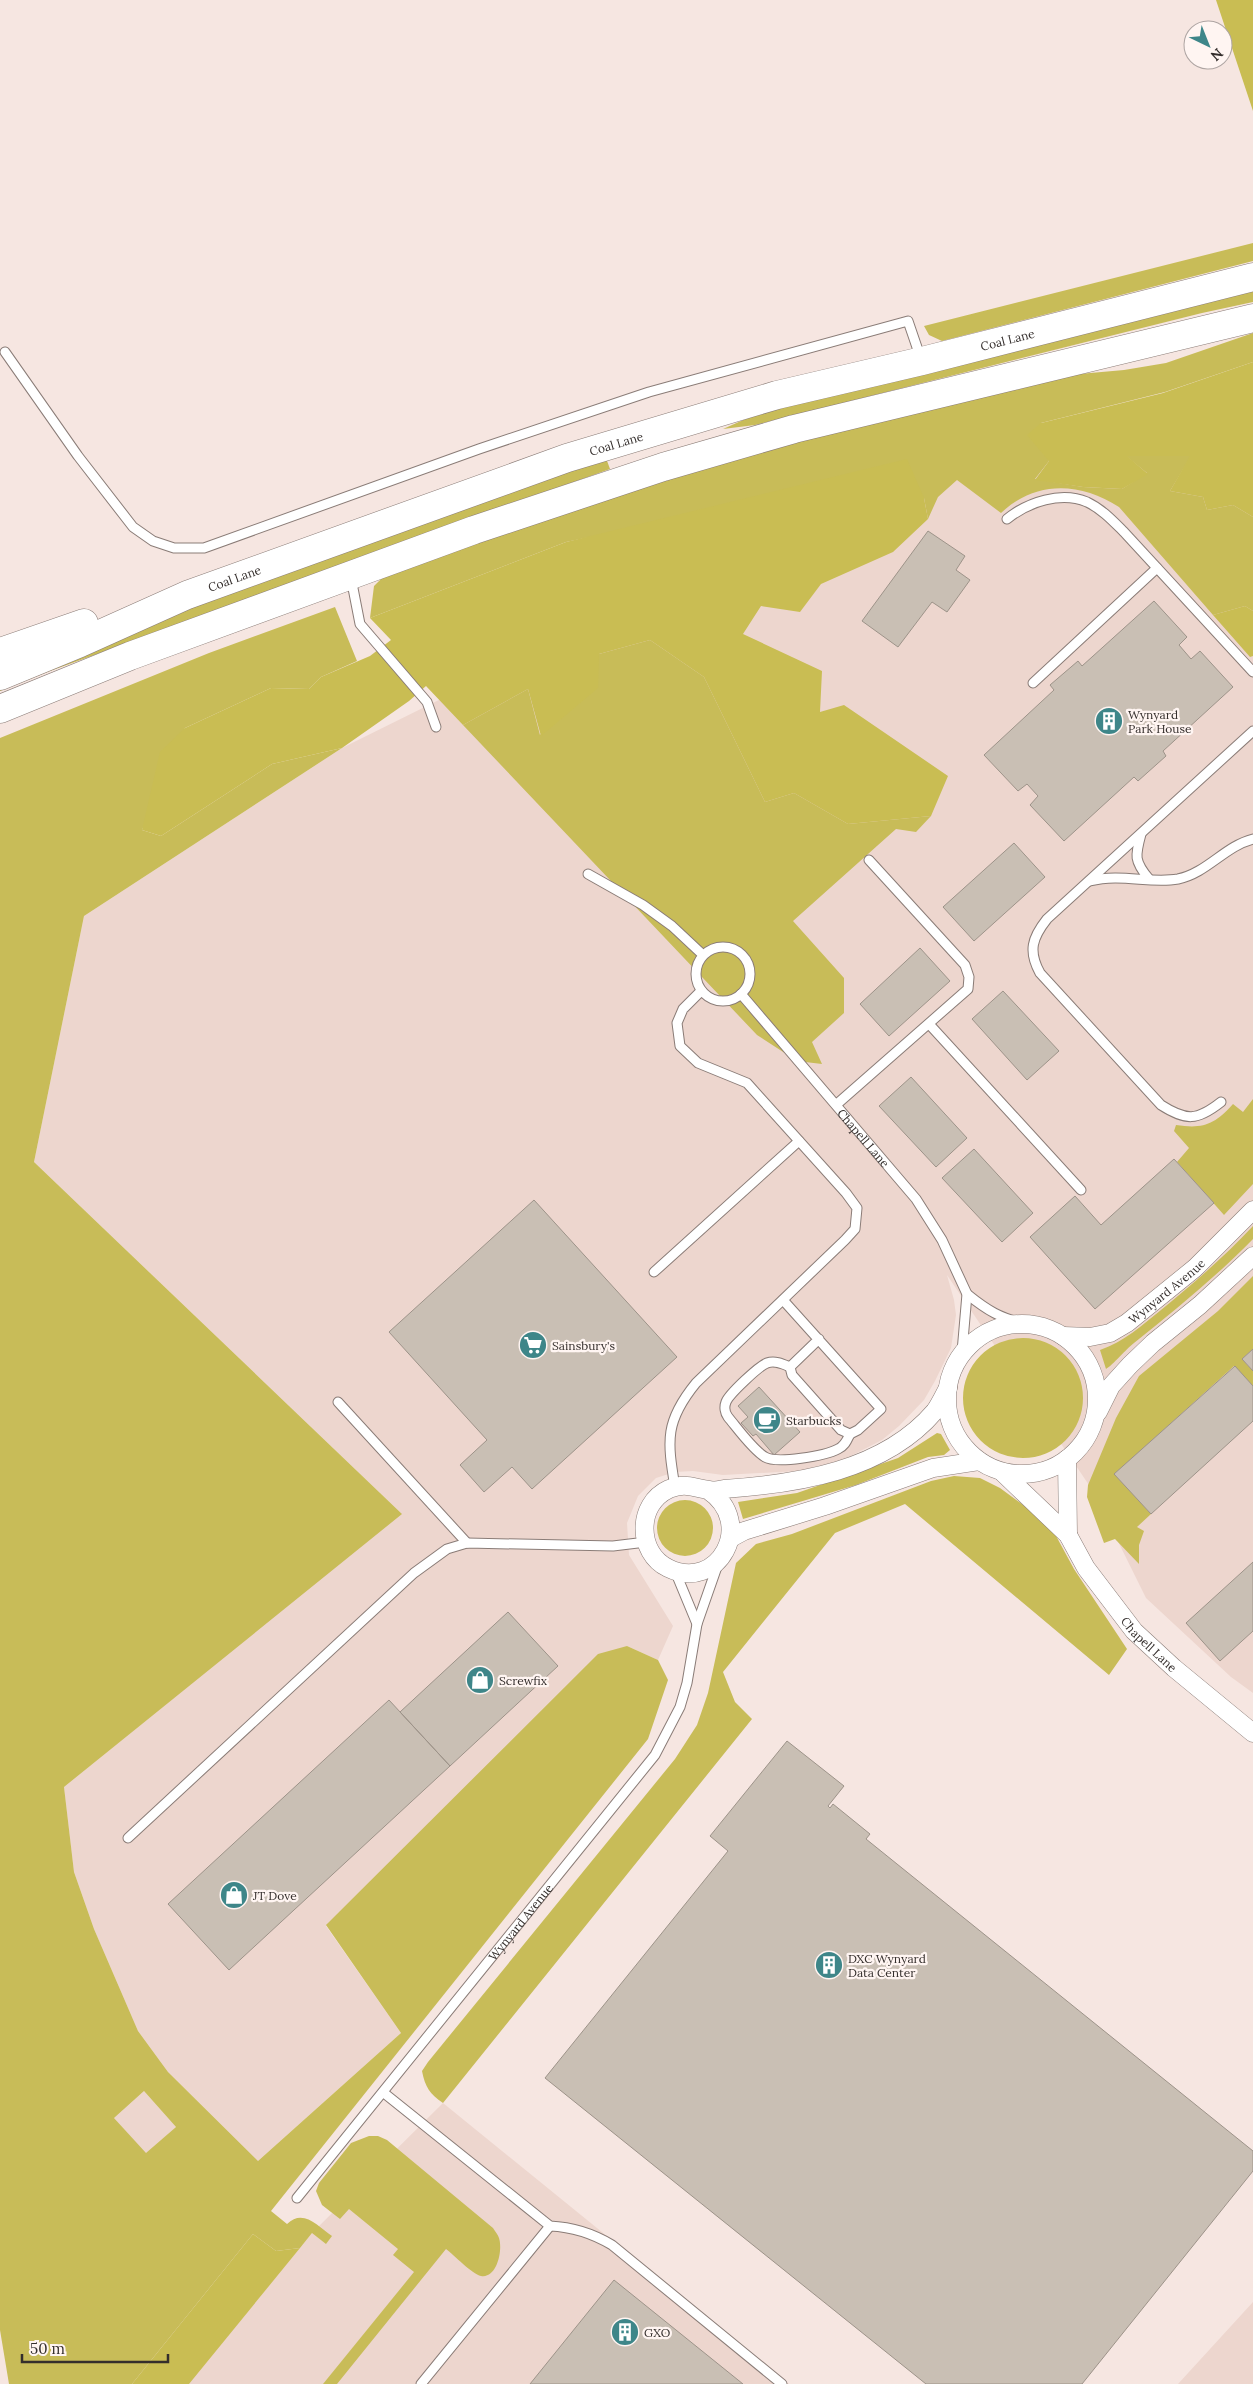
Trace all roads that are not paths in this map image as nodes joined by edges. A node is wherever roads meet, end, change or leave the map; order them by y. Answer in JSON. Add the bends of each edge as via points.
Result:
{"nodes":[{"id":1,"x":1253,"y":278,"type":"edge"},
{"id":2,"x":1253,"y":318,"type":"edge"},
{"id":3,"x":5,"y":352,"type":"dead end"},
{"id":4,"x":922,"y":361,"type":"junction"},
{"id":5,"x":1007,"y":519,"type":"dead end"},
{"id":6,"x":1157,"y":568,"type":"junction"},
{"id":7,"x":351,"y":575,"type":"junction"},
{"id":8,"x":187,"y":595,"type":"junction"},
{"id":9,"x":0,"y":652,"type":"edge"},
{"id":10,"x":1253,"y":672,"type":"edge"},
{"id":11,"x":0,"y":676,"type":"edge"},
{"id":12,"x":1033,"y":683,"type":"dead end"},
{"id":13,"x":0,"y":709,"type":"edge"},
{"id":14,"x":436,"y":727,"type":"dead end"},
{"id":15,"x":1253,"y":731,"type":"edge"},
{"id":16,"x":1141,"y":833,"type":"junction"},
{"id":17,"x":1253,"y":839,"type":"edge"},
{"id":18,"x":869,"y":860,"type":"dead end"},
{"id":19,"x":588,"y":874,"type":"dead end"},
{"id":20,"x":1149,"y":879,"type":"junction"},
{"id":21,"x":1087,"y":881,"type":"junction"},
{"id":22,"x":703,"y":955,"type":"junction"},
{"id":23,"x":701,"y":991,"type":"junction"},
{"id":24,"x":741,"y":994,"type":"junction"},
{"id":25,"x":929,"y":1024,"type":"junction"},
{"id":26,"x":1221,"y":1102,"type":"dead end"},
{"id":27,"x":837,"y":1104,"type":"junction"},
{"id":28,"x":799,"y":1141,"type":"junction"},
{"id":29,"x":1081,"y":1190,"type":"dead end"},
{"id":30,"x":1253,"y":1210,"type":"edge"},
{"id":31,"x":1253,"y":1256,"type":"edge"},
{"id":32,"x":654,"y":1272,"type":"dead end"},
{"id":33,"x":967,"y":1294,"type":"junction"},
{"id":34,"x":783,"y":1300,"type":"junction"},
{"id":35,"x":1026,"y":1324,"type":"junction"},
{"id":36,"x":1063,"y":1336,"type":"junction"},
{"id":37,"x":819,"y":1339,"type":"junction"},
{"id":38,"x":957,"y":1362,"type":"junction"},
{"id":39,"x":790,"y":1367,"type":"junction"},
{"id":40,"x":948,"y":1388,"type":"junction"},
{"id":41,"x":338,"y":1402,"type":"dead end"},
{"id":42,"x":1094,"y":1421,"type":"junction"},
{"id":43,"x":850,"y":1434,"type":"junction"},
{"id":44,"x":1067,"y":1459,"type":"junction"},
{"id":45,"x":979,"y":1461,"type":"junction"},
{"id":46,"x":1002,"y":1472,"type":"junction"},
{"id":47,"x":675,"y":1487,"type":"junction"},
{"id":48,"x":708,"y":1490,"type":"junction"},
{"id":49,"x":1068,"y":1535,"type":"junction"},
{"id":50,"x":731,"y":1538,"type":"junction"},
{"id":51,"x":467,"y":1542,"type":"junction"},
{"id":52,"x":646,"y":1542,"type":"junction"},
{"id":53,"x":720,"y":1558,"type":"junction"},
{"id":54,"x":675,"y":1571,"type":"junction"},
{"id":55,"x":697,"y":1624,"type":"junction"},
{"id":56,"x":1253,"y":1733,"type":"edge"},
{"id":57,"x":128,"y":1838,"type":"dead end"},
{"id":58,"x":384,"y":2093,"type":"junction"},
{"id":59,"x":296,"y":2198,"type":"dead end"},
{"id":60,"x":550,"y":2226,"type":"junction"},
{"id":61,"x":421,"y":2384,"type":"edge"},
{"id":62,"x":782,"y":2384,"type":"edge"}],
"edges":[{"from":1,"to":4,"type":"highway","name":"Coal Lane"},
{"from":2,"to":7,"type":"highway","via":[[794,429],[663,467]]},
{"from":3,"to":4,"type":"lane","via":[[133,527],[153,541],[174,548],[204,548],[649,392],[908,321]]},
{"from":4,"to":8,"type":"highway","name":"Coal Lane","via":[[777,395],[567,458]]},
{"from":5,"to":6,"type":"lane","via":[[1045,500],[1075,498],[1088,502],[1105,514]]},
{"from":6,"to":10,"type":"lane"},
{"from":6,"to":12,"type":"lane"},
{"from":7,"to":13,"type":"highway","via":[[130,656]]},
{"from":7,"to":14,"type":"lane","via":[[360,624],[427,702]]},
{"from":8,"to":9,"type":"highway","via":[[80,624]]},
{"from":8,"to":11,"type":"highway","name":"Coal Lane"},
{"from":15,"to":16,"type":"lane"},
{"from":16,"to":20,"type":"lane","via":[[1136,856],[1138,866]]},
{"from":16,"to":21,"type":"lane"},
{"from":17,"to":20,"type":"lane","via":[[1243,842],[1199,872],[1179,879]]},
{"from":18,"to":25,"type":"lane","via":[[965,965],[970,977],[968,989]]},
{"from":19,"to":22,"type":"lane","via":[[643,905]]},
{"from":20,"to":21,"type":"lane","via":[[1126,876]]},
{"from":21,"to":26,"type":"lane","via":[[1036,932],[1033,961],[1040,973],[1160,1105],[1177,1115],[1198,1116]]},
{"from":22,"to":23,"type":"lane","via":[[696,968]]},
{"from":22,"to":24,"type":"lane","via":[[717,947],[725,947],[733,948],[745,958],[750,973]]},
{"from":23,"to":24,"type":"lane","via":[[720,1001],[728,1001]]},
{"from":23,"to":28,"type":"lane","via":[[683,1009],[677,1023],[680,1046],[698,1063],[747,1083]]},
{"from":24,"to":27,"type":"lane","name":"Chapell Lane"},
{"from":25,"to":27,"type":"lane"},
{"from":25,"to":29,"type":"lane"},
{"from":27,"to":33,"type":"lane","name":"Chapell Lane","via":[[916,1199],[942,1240]]},
{"from":28,"to":32,"type":"lane"},
{"from":28,"to":34,"type":"lane","via":[[857,1208],[854,1229]]},
{"from":30,"to":36,"type":"street","name":"Wynyard Avenue","via":[[1195,1268],[1127,1323],[1110,1333],[1090,1337]]},
{"from":31,"to":42,"type":"street","name":"Wynyard Avenue","via":[[1130,1365],[1112,1386]]},
{"from":33,"to":35,"type":"lane","name":"Chapell Lane","via":[[1003,1319]]},
{"from":33,"to":38,"type":"lane","name":"Chapell Lane","via":[[962,1352]]},
{"from":34,"to":37,"type":"lane"},
{"from":34,"to":47,"type":"lane","via":[[696,1383],[680,1403],[671,1427],[670,1459]]},
{"from":35,"to":36,"type":"street","name":"Wynyard Avenue"},
{"from":35,"to":38,"type":"street","name":"Wynyard Avenue","via":[[999,1328],[986,1334]]},
{"from":36,"to":42,"type":"street","name":"Wynyard Avenue","via":[[1081,1352],[1093,1374],[1097,1397]]},
{"from":37,"to":39,"type":"lane"},
{"from":37,"to":43,"type":"lane","via":[[881,1409]]},
{"from":38,"to":40,"type":"street","name":"Wynyard Avenue"},
{"from":39,"to":43,"type":"lane","via":[[792,1375],[841,1430]]},
{"from":39,"to":43,"type":"lane","via":[[778,1362],[766,1363],[733,1392],[726,1402],[728,1417],[763,1456],[772,1461],[838,1449]]},
{"from":40,"to":45,"type":"street","name":"Wynyard Avenue","via":[[947,1402],[953,1429],[968,1452]]},
{"from":40,"to":48,"type":"street","via":[[935,1410],[919,1426],[861,1462],[788,1483]]},
{"from":41,"to":51,"type":"lane"},
{"from":42,"to":44,"type":"street","name":"Wynyard Avenue","via":[[1083,1442]]},
{"from":44,"to":46,"type":"street","name":"Wynyard Avenue","via":[[1036,1473]]},
{"from":44,"to":49,"type":"street","name":"Chapell Lane"},
{"from":45,"to":46,"type":"street","name":"Wynyard Avenue"},
{"from":45,"to":50,"type":"street","via":[[933,1468]]},
{"from":46,"to":49,"type":"street","name":"Chapell Lane"},
{"from":47,"to":48,"type":"street","via":[[692,1485]]},
{"from":47,"to":52,"type":"street","via":[[660,1495],[649,1508],[644,1525]]},
{"from":48,"to":50,"type":"street","via":[[724,1504],[731,1523]]},
{"from":49,"to":56,"type":"street","name":"Chapell Lane","via":[[1086,1568],[1134,1631]]},
{"from":50,"to":53,"type":"street"},
{"from":51,"to":52,"type":"lane","via":[[614,1546]]},
{"from":51,"to":57,"type":"lane","via":[[447,1549],[414,1573]]},
{"from":52,"to":54,"type":"street","via":[[660,1563]]},
{"from":53,"to":54,"type":"street","via":[[700,1571]]},
{"from":53,"to":55,"type":"lane","name":"Wynyard Avenue"},
{"from":54,"to":55,"type":"lane"},
{"from":55,"to":58,"type":"lane","name":"Wynyard Avenue","via":[[680,1707],[655,1755]]},
{"from":58,"to":59,"type":"lane","name":"Wynyard Avenue"},
{"from":58,"to":60,"type":"lane"},
{"from":60,"to":61,"type":"lane"},
{"from":60,"to":62,"type":"lane","via":[[581,2230],[612,2245]]}]}
